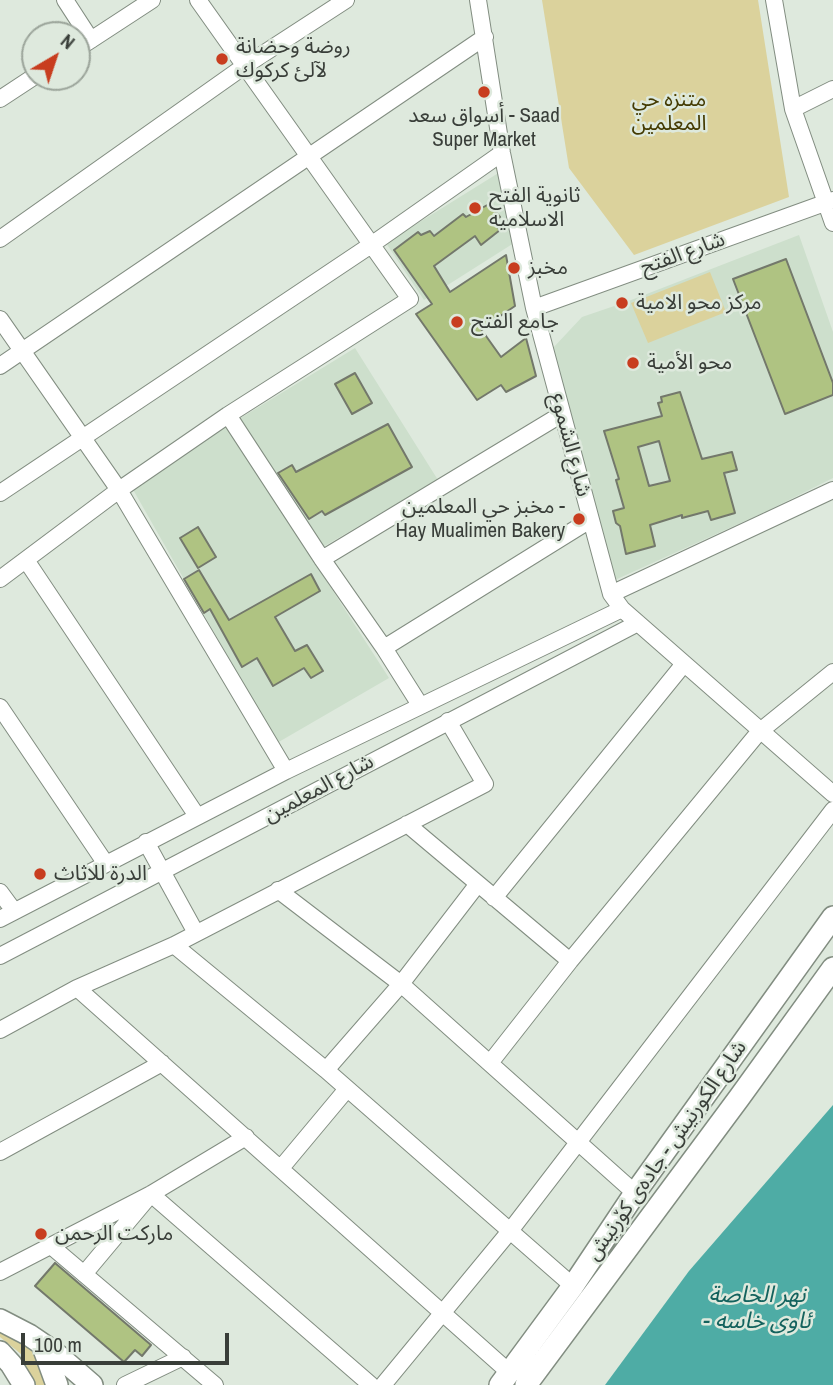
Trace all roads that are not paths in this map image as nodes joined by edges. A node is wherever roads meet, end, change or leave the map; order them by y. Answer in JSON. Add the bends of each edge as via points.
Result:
{"nodes":[{"id":1,"x":65,"y":0,"type":"edge"},
{"id":2,"x":198,"y":0,"type":"edge"},
{"id":3,"x":345,"y":0,"type":"edge"},
{"id":4,"x":478,"y":0,"type":"edge"},
{"id":5,"x":149,"y":1,"type":"edge"},
{"id":6,"x":779,"y":2,"type":"edge"},
{"id":7,"x":79,"y":21,"type":"edge"},
{"id":8,"x":485,"y":37,"type":"junction"},
{"id":9,"x":91,"y":40,"type":"edge"},
{"id":10,"x":246,"y":65,"type":"junction"},
{"id":11,"x":21,"y":84,"type":"edge"},
{"id":12,"x":833,"y":89,"type":"edge"},
{"id":13,"x":1,"y":96,"type":"edge"},
{"id":14,"x":793,"y":109,"type":"junction"},
{"id":15,"x":502,"y":152,"type":"junction"},
{"id":16,"x":306,"y":156,"type":"junction"},
{"id":17,"x":830,"y":201,"type":"edge"},
{"id":18,"x":833,"y":223,"type":"edge"},
{"id":19,"x":0,"y":239,"type":"edge"},
{"id":20,"x":371,"y":245,"type":"junction"},
{"id":21,"x":534,"y":308,"type":"junction"},
{"id":22,"x":0,"y":319,"type":"edge"},
{"id":23,"x":23,"y":351,"type":"junction"},
{"id":24,"x":0,"y":366,"type":"edge"},
{"id":25,"x":562,"y":414,"type":"junction"},
{"id":26,"x":228,"y":415,"type":"junction"},
{"id":27,"x":83,"y":437,"type":"junction"},
{"id":28,"x":119,"y":489,"type":"junction"},
{"id":29,"x":833,"y":490,"type":"edge"},
{"id":30,"x":0,"y":494,"type":"edge"},
{"id":31,"x":590,"y":520,"type":"junction"},
{"id":32,"x":322,"y":559,"type":"junction"},
{"id":33,"x":26,"y":560,"type":"junction"},
{"id":34,"x":0,"y":579,"type":"edge"},
{"id":35,"x":611,"y":594,"type":"junction"},
{"id":36,"x":622,"y":610,"type":"junction"},
{"id":37,"x":638,"y":623,"type":"junction"},
{"id":38,"x":384,"y":649,"type":"junction"},
{"id":39,"x":683,"y":665,"type":"junction"},
{"id":40,"x":833,"y":672,"type":"edge"},
{"id":41,"x":420,"y":705,"type":"junction"},
{"id":42,"x":0,"y":707,"type":"edge"},
{"id":43,"x":449,"y":721,"type":"junction"},
{"id":44,"x":759,"y":732,"type":"junction"},
{"id":45,"x":286,"y":771,"type":"junction"},
{"id":46,"x":833,"y":794,"type":"edge"},
{"id":47,"x":833,"y":810,"type":"edge"},
{"id":48,"x":197,"y":816,"type":"junction"},
{"id":49,"x":407,"y":824,"type":"junction"},
{"id":50,"x":146,"y":842,"type":"junction"},
{"id":51,"x":106,"y":863,"type":"junction"},
{"id":52,"x":161,"y":872,"type":"junction"},
{"id":53,"x":477,"y":885,"type":"junction"},
{"id":54,"x":278,"y":890,"type":"junction"},
{"id":55,"x":0,"y":892,"type":"edge"},
{"id":56,"x":494,"y":898,"type":"junction"},
{"id":57,"x":7,"y":915,"type":"edge"},
{"id":58,"x":833,"y":917,"type":"edge"},
{"id":59,"x":197,"y":933,"type":"junction"},
{"id":60,"x":174,"y":945,"type":"junction"},
{"id":61,"x":0,"y":956,"type":"edge"},
{"id":62,"x":570,"y":961,"type":"junction"},
{"id":63,"x":833,"y":968,"type":"edge"},
{"id":64,"x":401,"y":984,"type":"junction"},
{"id":65,"x":77,"y":988,"type":"junction"},
{"id":66,"x":0,"y":1030,"type":"edge"},
{"id":67,"x":736,"y":1051,"type":"junction"},
{"id":68,"x":162,"y":1063,"type":"junction"},
{"id":69,"x":490,"y":1063,"type":"junction"},
{"id":70,"x":760,"y":1069,"type":"junction"},
{"id":71,"x":326,"y":1070,"type":"junction"},
{"id":72,"x":714,"y":1081,"type":"junction"},
{"id":73,"x":347,"y":1089,"type":"junction"},
{"id":74,"x":739,"y":1098,"type":"junction"},
{"id":75,"x":246,"y":1137,"type":"junction"},
{"id":76,"x":577,"y":1141,"type":"junction"},
{"id":77,"x":0,"y":1152,"type":"edge"},
{"id":78,"x":281,"y":1168,"type":"junction"},
{"id":79,"x":635,"y":1193,"type":"junction"},
{"id":80,"x":150,"y":1194,"type":"junction"},
{"id":81,"x":510,"y":1231,"type":"junction"},
{"id":82,"x":51,"y":1246,"type":"junction"},
{"id":83,"x":0,"y":1272,"type":"edge"},
{"id":84,"x":84,"y":1274,"type":"junction"},
{"id":85,"x":573,"y":1286,"type":"junction"},
{"id":86,"x":442,"y":1313,"type":"junction"},
{"id":87,"x":0,"y":1320,"type":"edge"},
{"id":88,"x":42,"y":1344,"type":"junction"},
{"id":89,"x":0,"y":1352,"type":"edge"},
{"id":90,"x":183,"y":1357,"type":"junction"},
{"id":91,"x":512,"y":1381,"type":"edge"},
{"id":92,"x":24,"y":1385,"type":"edge"},
{"id":93,"x":57,"y":1385,"type":"edge"},
{"id":94,"x":92,"y":1385,"type":"edge"},
{"id":95,"x":125,"y":1385,"type":"edge"},
{"id":96,"x":215,"y":1385,"type":"edge"},
{"id":97,"x":371,"y":1385,"type":"edge"},
{"id":98,"x":383,"y":1385,"type":"edge"}],
"edges":[{"from":1,"to":7,"type":"street"},
{"from":2,"to":10,"type":"street"},
{"from":3,"to":10,"type":"street"},
{"from":4,"to":8,"type":"street","name":"شارع الشموع"},
{"from":5,"to":9,"type":"street"},
{"from":6,"to":14,"type":"street"},
{"from":8,"to":15,"type":"street","name":"شارع الشموع"},
{"from":8,"to":16,"type":"street"},
{"from":10,"to":16,"type":"street"},
{"from":10,"to":19,"type":"street"},
{"from":11,"to":13,"type":"street"},
{"from":12,"to":14,"type":"street"},
{"from":14,"to":17,"type":"street"},
{"from":15,"to":20,"type":"street"},
{"from":15,"to":21,"type":"street","name":"شارع الشموع"},
{"from":16,"to":20,"type":"street"},
{"from":16,"to":23,"type":"street"},
{"from":17,"to":18,"type":"street"},
{"from":17,"to":21,"type":"street","name":"شارع الفتح"},
{"from":20,"to":26,"type":"street","via":[[410,299]]},
{"from":20,"to":27,"type":"street"},
{"from":21,"to":25,"type":"street","name":"شارع الشموع"},
{"from":22,"to":23,"type":"street"},
{"from":23,"to":24,"type":"street"},
{"from":23,"to":27,"type":"street"},
{"from":25,"to":31,"type":"street","name":"شارع الشموع"},
{"from":25,"to":32,"type":"street"},
{"from":26,"to":28,"type":"street"},
{"from":26,"to":32,"type":"street"},
{"from":27,"to":28,"type":"street"},
{"from":27,"to":30,"type":"street"},
{"from":28,"to":33,"type":"street"},
{"from":28,"to":45,"type":"street"},
{"from":29,"to":35,"type":"street"},
{"from":31,"to":35,"type":"street","name":"شارع الشموع"},
{"from":31,"to":38,"type":"street"},
{"from":32,"to":38,"type":"street"},
{"from":33,"to":34,"type":"street"},
{"from":33,"to":48,"type":"street"},
{"from":35,"to":36,"type":"street","name":"شارع الشموع"},
{"from":36,"to":37,"type":"street","name":"شارع الشموع"},
{"from":36,"to":41,"type":"street","name":"شارع المعلمين"},
{"from":37,"to":39,"type":"street","name":"شارع الشموع"},
{"from":37,"to":43,"type":"street","name":"شارع المعلمين"},
{"from":38,"to":41,"type":"street"},
{"from":39,"to":44,"type":"street","name":"شارع الشموع"},
{"from":39,"to":56,"type":"street"},
{"from":40,"to":44,"type":"street"},
{"from":41,"to":45,"type":"street","name":"شارع المعلمين"},
{"from":42,"to":51,"type":"street"},
{"from":43,"to":49,"type":"street","via":[[485,784]]},
{"from":43,"to":52,"type":"street","name":"شارع المعلمين"},
{"from":44,"to":46,"type":"street","name":"شارع الشموع"},
{"from":44,"to":62,"type":"street"},
{"from":45,"to":48,"type":"street","name":"شارع المعلمين"},
{"from":47,"to":76,"type":"street"},
{"from":48,"to":50,"type":"street","name":"شارع المعلمين"},
{"from":49,"to":53,"type":"street"},
{"from":49,"to":54,"type":"street"},
{"from":50,"to":51,"type":"street","name":"شارع المعلمين"},
{"from":50,"to":52,"type":"street"},
{"from":51,"to":57,"type":"street","name":"شارع المعلمين"},
{"from":52,"to":59,"type":"street"},
{"from":52,"to":61,"type":"street","name":"شارع المعلمين"},
{"from":53,"to":56,"type":"street"},
{"from":53,"to":64,"type":"street"},
{"from":54,"to":59,"type":"street"},
{"from":54,"to":64,"type":"street"},
{"from":55,"to":57,"type":"street"},
{"from":56,"to":62,"type":"street"},
{"from":58,"to":67,"type":"main road","name":"شارع الكورنيش - جادەی کۆرنیش"},
{"from":59,"to":60,"type":"street"},
{"from":60,"to":65,"type":"street"},
{"from":60,"to":71,"type":"street"},
{"from":62,"to":69,"type":"street"},
{"from":63,"to":70,"type":"main road","name":"شارع الكورنيش - جادەی کۆرنیش"},
{"from":64,"to":69,"type":"street"},
{"from":64,"to":71,"type":"street"},
{"from":65,"to":66,"type":"street"},
{"from":65,"to":68,"type":"street"},
{"from":67,"to":70,"type":"main road"},
{"from":67,"to":72,"type":"main road","name":"شارع الكورنيش - جادەی کۆرنیش"},
{"from":68,"to":75,"type":"street"},
{"from":68,"to":77,"type":"street"},
{"from":69,"to":76,"type":"street"},
{"from":70,"to":74,"type":"main road","name":"شارع الكورنيش - جادەی کۆرنیش"},
{"from":71,"to":73,"type":"street"},
{"from":72,"to":74,"type":"main road"},
{"from":72,"to":79,"type":"main road","name":"شارع الكورنيش - جادەی کۆرنیش"},
{"from":73,"to":78,"type":"street"},
{"from":73,"to":81,"type":"street"},
{"from":74,"to":91,"type":"main road","name":"شارع الكورنيش - جادەی کۆرنیش"},
{"from":75,"to":78,"type":"street"},
{"from":75,"to":80,"type":"street"},
{"from":76,"to":79,"type":"street"},
{"from":76,"to":81,"type":"street"},
{"from":78,"to":86,"type":"street"},
{"from":79,"to":85,"type":"main road","name":"شارع الكورنيش - جادەی کۆرنیش"},
{"from":80,"to":82,"type":"street"},
{"from":80,"to":84,"type":"street"},
{"from":80,"to":97,"type":"street"},
{"from":81,"to":85,"type":"street"},
{"from":81,"to":86,"type":"street"},
{"from":82,"to":83,"type":"street"},
{"from":82,"to":84,"type":"street"},
{"from":84,"to":90,"type":"street"},
{"from":85,"to":91,"type":"main road","name":"شارع الكورنيش - جادەی کۆرنیش"},
{"from":86,"to":91,"type":"street"},
{"from":86,"to":98,"type":"street"},
{"from":87,"to":88,"type":"main road"},
{"from":88,"to":93,"type":"main road"},
{"from":88,"to":94,"type":"main road"},
{"from":89,"to":92,"type":"main road"},
{"from":90,"to":95,"type":"street"},
{"from":90,"to":96,"type":"street"}]}
